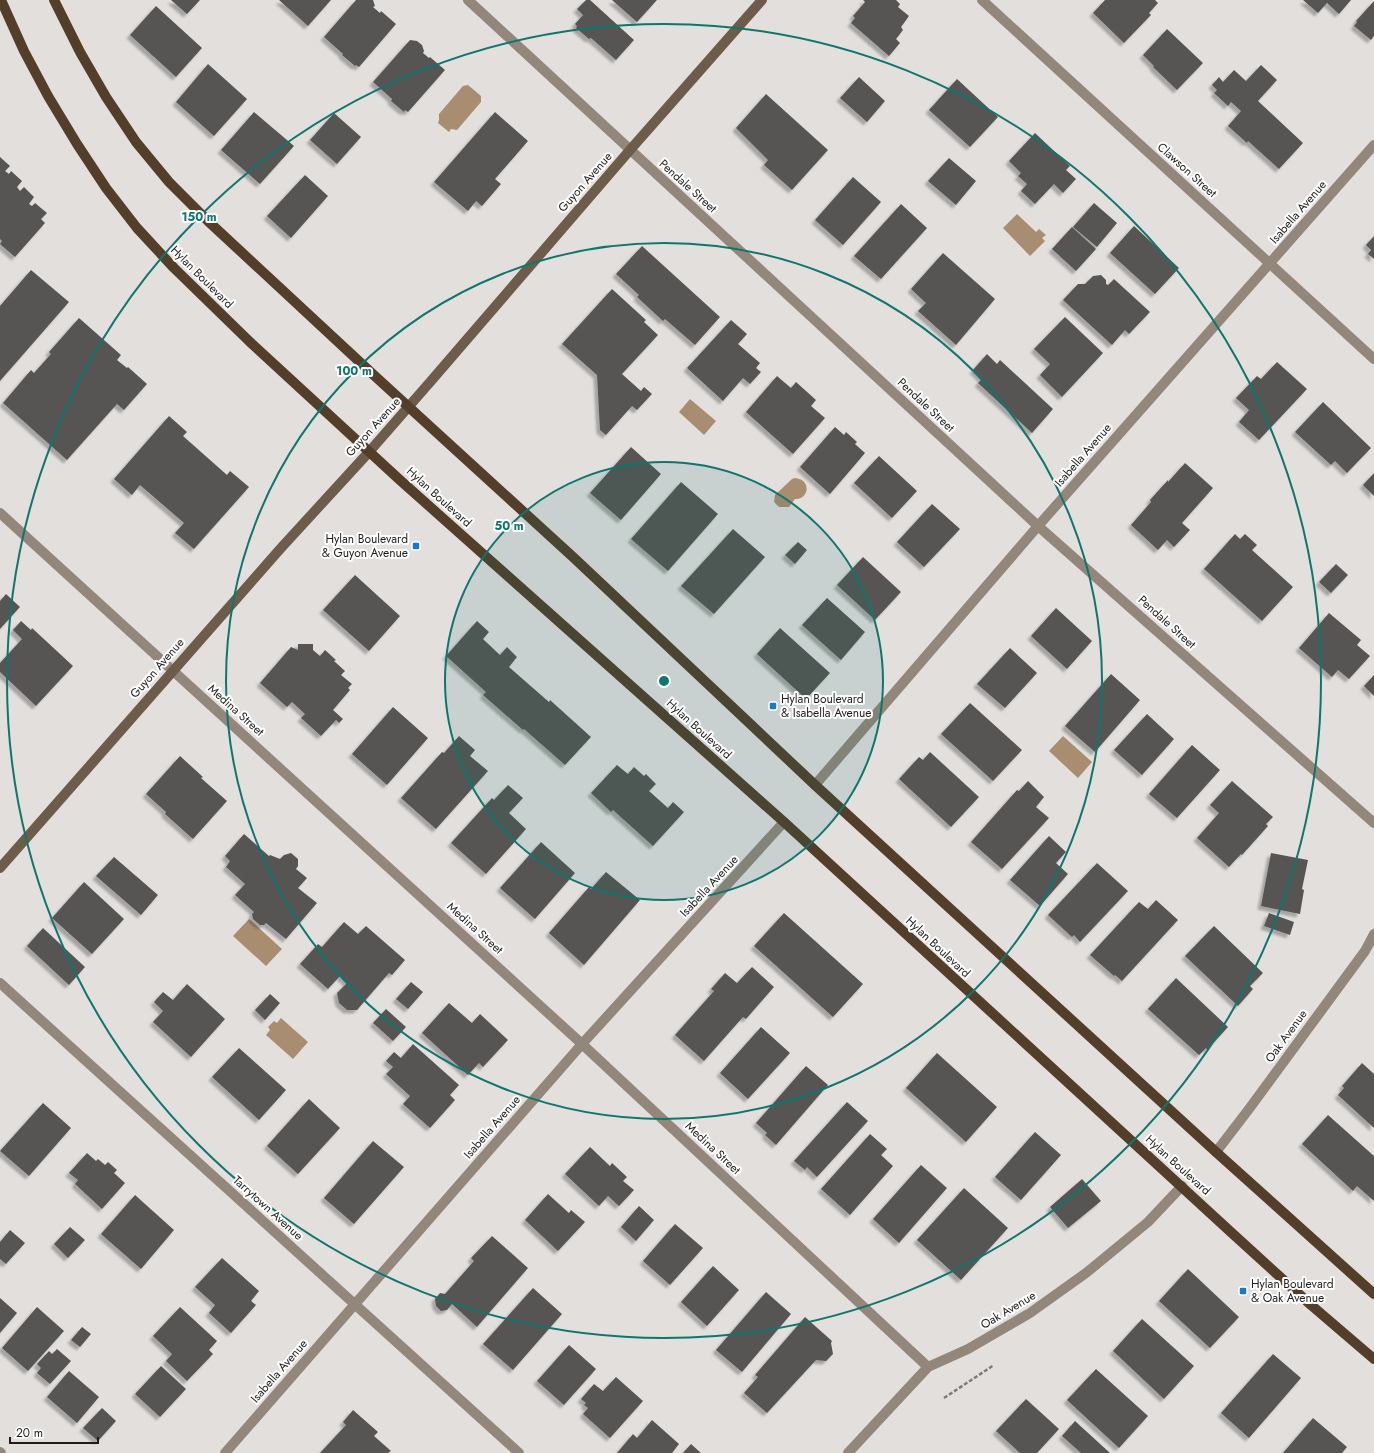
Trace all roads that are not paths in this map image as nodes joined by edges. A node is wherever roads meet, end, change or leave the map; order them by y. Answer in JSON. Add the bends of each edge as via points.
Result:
{"nodes":[{"id":1,"x":1,"y":0,"type":"edge"},
{"id":2,"x":54,"y":0,"type":"edge"},
{"id":3,"x":468,"y":0,"type":"edge"},
{"id":4,"x":762,"y":0,"type":"edge"},
{"id":5,"x":982,"y":0,"type":"edge"},
{"id":6,"x":1374,"y":145,"type":"edge"},
{"id":7,"x":630,"y":150,"type":"junction"},
{"id":8,"x":1270,"y":263,"type":"junction"},
{"id":9,"x":1374,"y":359,"type":"edge"},
{"id":10,"x":409,"y":406,"type":"junction"},
{"id":11,"x":369,"y":452,"type":"junction"},
{"id":12,"x":0,"y":513,"type":"edge"},
{"id":13,"x":1038,"y":526,"type":"junction"},
{"id":14,"x":173,"y":670,"type":"junction"},
{"id":15,"x":815,"y":785,"type":"junction"},
{"id":16,"x":784,"y":822,"type":"junction"},
{"id":17,"x":1374,"y":823,"type":"edge"},
{"id":18,"x":0,"y":868,"type":"edge"},
{"id":19,"x":1374,"y":934,"type":"edge"},
{"id":20,"x":0,"y":983,"type":"edge"},
{"id":21,"x":582,"y":1044,"type":"junction"},
{"id":22,"x":1216,"y":1152,"type":"junction"},
{"id":23,"x":1182,"y":1186,"type":"junction"},
{"id":24,"x":1374,"y":1294,"type":"edge"},
{"id":25,"x":354,"y":1304,"type":"junction"},
{"id":26,"x":1374,"y":1359,"type":"edge"},
{"id":27,"x":928,"y":1367,"type":"junction"},
{"id":28,"x":225,"y":1453,"type":"edge"},
{"id":29,"x":519,"y":1453,"type":"edge"},
{"id":30,"x":848,"y":1453,"type":"edge"}],
"edges":[{"from":1,"to":11,"type":"main road","name":"Hylan Boulevard","via":[[48,96],[106,188],[137,228],[205,299]]},
{"from":2,"to":10,"type":"main road","via":[[106,96],[136,142],[169,182],[246,257]]},
{"from":3,"to":7,"type":"street","name":"Pendale Street"},
{"from":4,"to":7,"type":"street","name":"Guyon Avenue"},
{"from":5,"to":8,"type":"street","name":"Clawson Street"},
{"from":6,"to":8,"type":"street","name":"Isabella Avenue"},
{"from":7,"to":10,"type":"street","name":"Guyon Avenue"},
{"from":7,"to":13,"type":"street","name":"Pendale Street"},
{"from":8,"to":9,"type":"street","name":"Clawson Street"},
{"from":8,"to":13,"type":"street","name":"Isabella Avenue"},
{"from":10,"to":11,"type":"street","name":"Guyon Avenue"},
{"from":10,"to":15,"type":"main road"},
{"from":11,"to":14,"type":"street","name":"Guyon Avenue"},
{"from":11,"to":16,"type":"main road","name":"Hylan Boulevard"},
{"from":12,"to":14,"type":"street","name":"Medina Street"},
{"from":13,"to":15,"type":"street","name":"Isabella Avenue"},
{"from":13,"to":17,"type":"street","name":"Pendale Street"},
{"from":14,"to":18,"type":"street","name":"Guyon Avenue"},
{"from":14,"to":21,"type":"street","name":"Medina Street"},
{"from":15,"to":22,"type":"main road"},
{"from":16,"to":21,"type":"street","name":"Isabella Avenue"},
{"from":16,"to":23,"type":"main road","name":"Hylan Boulevard"},
{"from":19,"to":22,"type":"street","name":"Oak Avenue","via":[[1361,956]]},
{"from":20,"to":25,"type":"street","name":"Tarrytown Avenue"},
{"from":21,"to":25,"type":"street","name":"Isabella Avenue"},
{"from":21,"to":27,"type":"street","name":"Medina Street"},
{"from":22,"to":24,"type":"main road"},
{"from":23,"to":26,"type":"main road","name":"Hylan Boulevard","via":[[1311,1305]]},
{"from":23,"to":27,"type":"street","name":"Oak Avenue","via":[[1148,1222],[1086,1274],[1030,1313],[968,1349]]},
{"from":25,"to":28,"type":"street","name":"Isabella Avenue"},
{"from":25,"to":29,"type":"street","name":"Tarrytown Avenue"},
{"from":27,"to":30,"type":"street","name":"Oak Avenue"}]}
